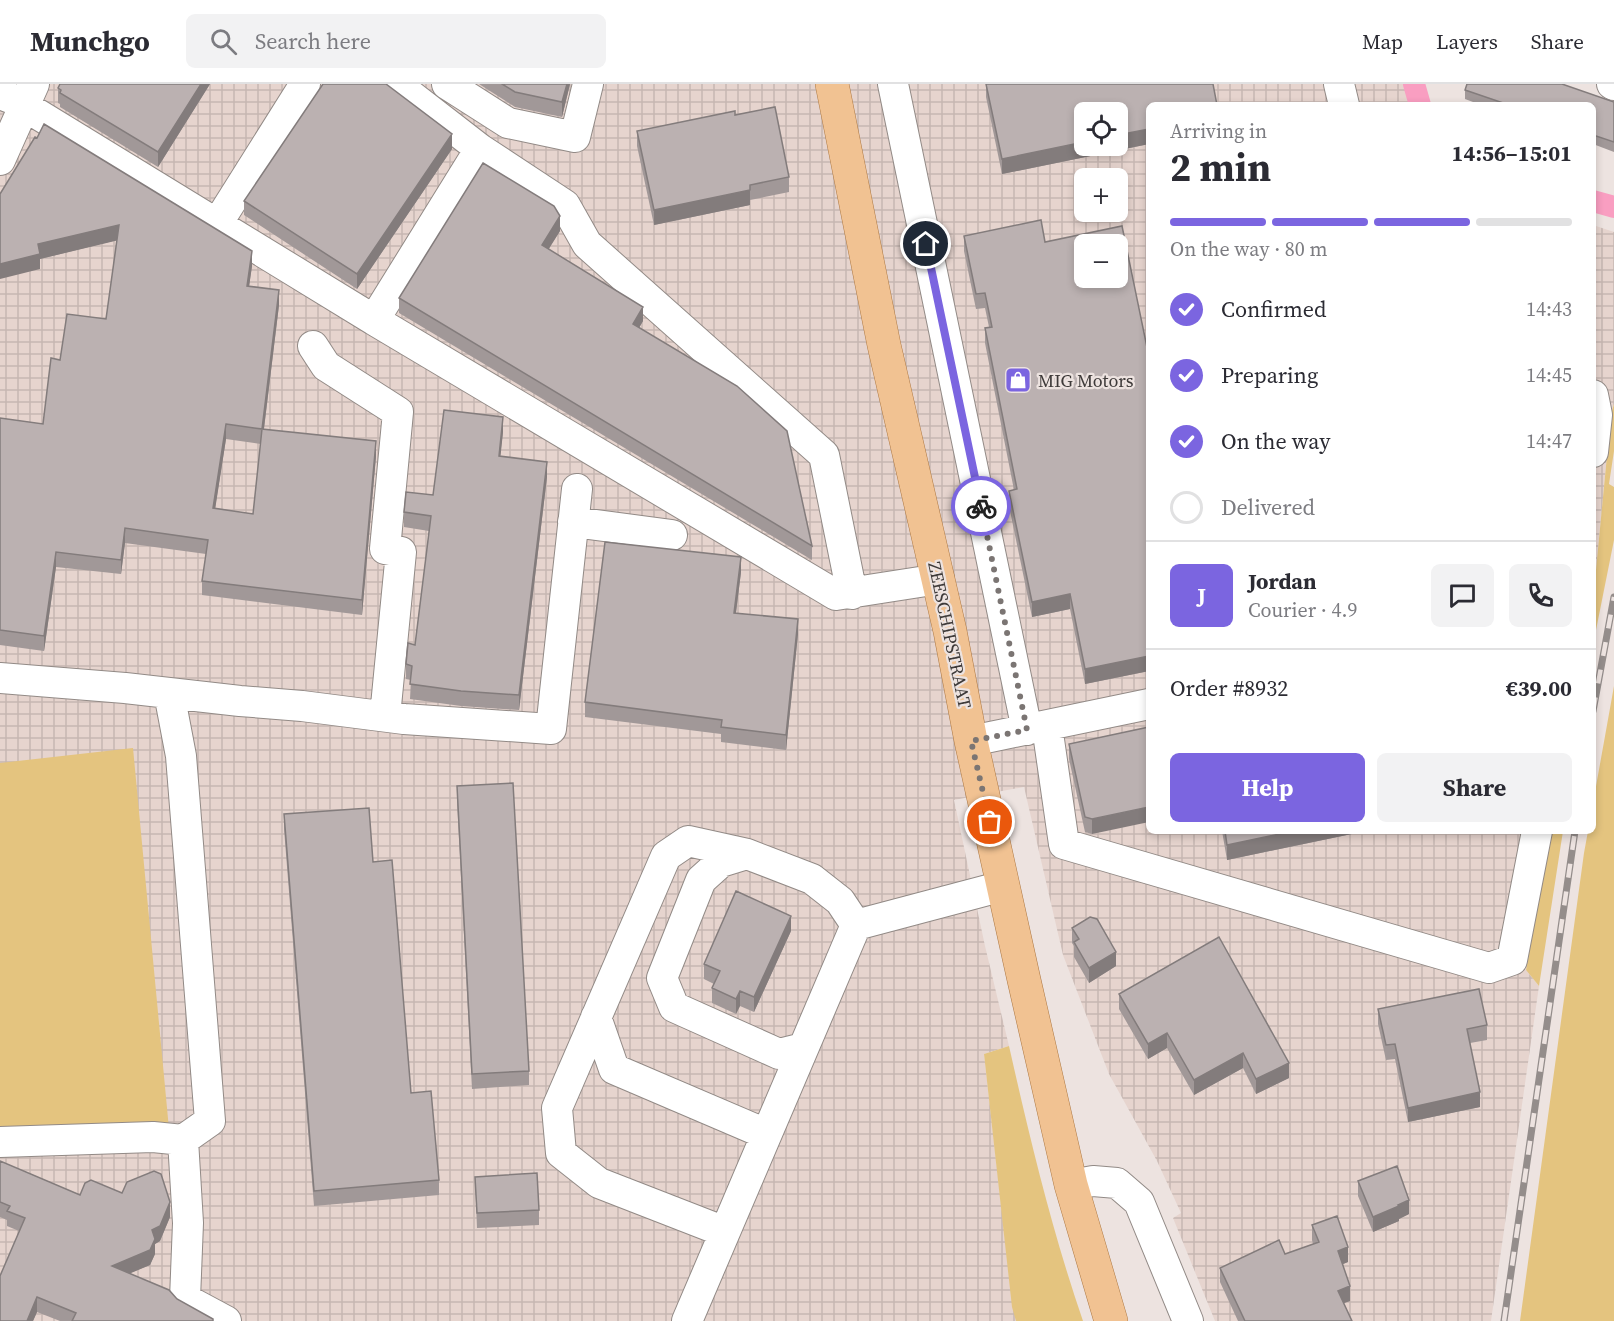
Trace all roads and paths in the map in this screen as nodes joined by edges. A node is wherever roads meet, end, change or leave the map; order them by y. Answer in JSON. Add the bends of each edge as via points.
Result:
{"nodes":[{"id":1,"x":305,"y":84,"type":"edge"},
{"id":2,"x":396,"y":84,"type":"edge"},
{"id":3,"x":447,"y":84,"type":"edge"},
{"id":4,"x":588,"y":84,"type":"edge"},
{"id":5,"x":831,"y":84,"type":"edge"},
{"id":6,"x":893,"y":84,"type":"edge"},
{"id":7,"x":1339,"y":84,"type":"edge"},
{"id":8,"x":20,"y":95,"type":"edge"},
{"id":9,"x":1343,"y":102,"type":"edge"},
{"id":10,"x":480,"y":149,"type":"junction"},
{"id":11,"x":0,"y":160,"type":"edge"},
{"id":12,"x":217,"y":224,"type":"junction"},
{"id":13,"x":374,"y":320,"type":"junction"},
{"id":14,"x":313,"y":346,"type":"dead end"},
{"id":15,"x":577,"y":489,"type":"dead end"},
{"id":16,"x":573,"y":522,"type":"junction"},
{"id":17,"x":672,"y":535,"type":"dead end"},
{"id":18,"x":939,"y":579,"type":"junction"},
{"id":19,"x":852,"y":594,"type":"junction"},
{"id":20,"x":0,"y":678,"type":"edge"},
{"id":21,"x":169,"y":693,"type":"junction"},
{"id":22,"x":1146,"y":705,"type":"edge"},
{"id":23,"x":385,"y":716,"type":"junction"},
{"id":24,"x":1037,"y":728,"type":"junction"},
{"id":25,"x":971,"y":741,"type":"junction"},
{"id":26,"x":1536,"y":834,"type":"edge"},
{"id":27,"x":747,"y":854,"type":"junction"},
{"id":28,"x":1003,"y":886,"type":"junction"},
{"id":29,"x":856,"y":925,"type":"junction"},
{"id":30,"x":596,"y":1017,"type":"junction"},
{"id":31,"x":803,"y":1048,"type":"junction"},
{"id":32,"x":766,"y":1134,"type":"junction"},
{"id":33,"x":183,"y":1140,"type":"junction"},
{"id":34,"x":0,"y":1142,"type":"edge"},
{"id":35,"x":1071,"y":1185,"type":"junction"},
{"id":36,"x":725,"y":1232,"type":"junction"},
{"id":37,"x":226,"y":1321,"type":"edge"},
{"id":38,"x":687,"y":1321,"type":"edge"},
{"id":39,"x":1111,"y":1321,"type":"edge"},
{"id":40,"x":1188,"y":1321,"type":"edge"}],
"edges":[{"from":1,"to":12,"type":"street"},
{"from":2,"to":10,"type":"street"},
{"from":3,"to":4,"type":"street","via":[[508,123],[575,137]]},
{"from":5,"to":18,"type":"main road","name":"ZEESCHIPSTRAAT","via":[[884,345]]},
{"from":6,"to":24,"type":"street"},
{"from":7,"to":9,"type":"street"},
{"from":8,"to":11,"type":"street"},
{"from":8,"to":12,"type":"street"},
{"from":10,"to":13,"type":"street"},
{"from":10,"to":19,"type":"street","via":[[565,205],[587,244],[825,455]]},
{"from":12,"to":13,"type":"street"},
{"from":13,"to":19,"type":"street","via":[[836,595]]},
{"from":14,"to":23,"type":"street","via":[[326,366],[398,412],[385,549],[401,552]]},
{"from":15,"to":16,"type":"street"},
{"from":16,"to":17,"type":"street"},
{"from":16,"to":23,"type":"street","via":[[551,729]]},
{"from":18,"to":19,"type":"street"},
{"from":18,"to":25,"type":"main road","name":"ZEESCHIPSTRAAT"},
{"from":20,"to":21,"type":"street"},
{"from":21,"to":23,"type":"street"},
{"from":21,"to":33,"type":"street","via":[[181,756],[210,1121]]},
{"from":22,"to":24,"type":"street"},
{"from":24,"to":25,"type":"street"},
{"from":24,"to":26,"type":"street","via":[[1064,844],[1489,968],[1512,960]]},
{"from":25,"to":28,"type":"main road","name":"ZEESCHIPSTRAAT"},
{"from":27,"to":29,"type":"street","via":[[812,879],[840,901]]},
{"from":27,"to":30,"type":"street","via":[[688,841],[666,856]]},
{"from":27,"to":31,"type":"street","via":[[721,862],[700,880],[662,978],[674,1007],[779,1054]]},
{"from":28,"to":29,"type":"street"},
{"from":28,"to":35,"type":"main road","name":"ZEESCHIPSTRAAT"},
{"from":29,"to":31,"type":"street"},
{"from":30,"to":32,"type":"street","via":[[614,1069]]},
{"from":30,"to":36,"type":"street","via":[[556,1107],[561,1153],[598,1183]]},
{"from":31,"to":32,"type":"street"},
{"from":32,"to":36,"type":"street"},
{"from":33,"to":34,"type":"street","via":[[153,1137]]},
{"from":33,"to":37,"type":"street","via":[[188,1223],[185,1299]]},
{"from":35,"to":39,"type":"main road","name":"ZEESCHIPSTRAAT"},
{"from":35,"to":40,"type":"street","via":[[1093,1181],[1117,1183],[1139,1202]]},
{"from":36,"to":38,"type":"street"}]}
